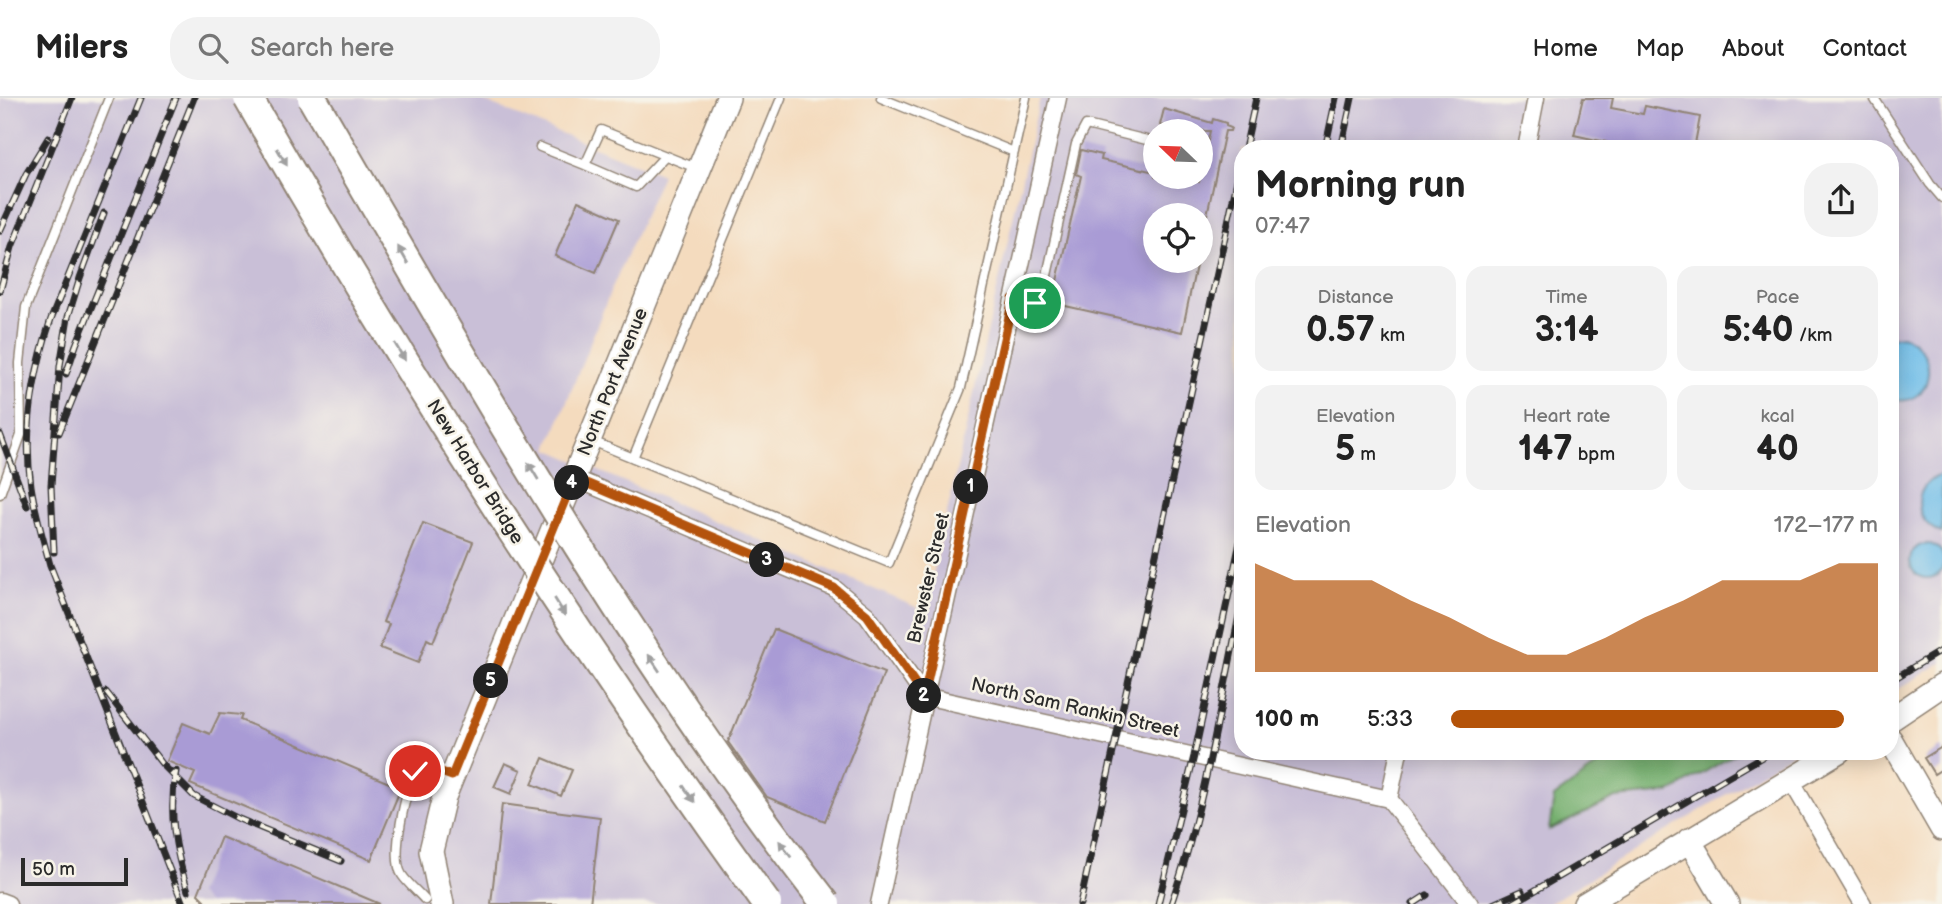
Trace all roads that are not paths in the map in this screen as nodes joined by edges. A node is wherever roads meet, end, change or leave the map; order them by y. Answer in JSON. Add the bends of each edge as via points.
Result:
{"nodes":[{"id":1,"x":108,"y":98,"type":"edge"},
{"id":2,"x":248,"y":98,"type":"edge"},
{"id":3,"x":312,"y":98,"type":"edge"},
{"id":4,"x":728,"y":98,"type":"edge"},
{"id":5,"x":781,"y":98,"type":"edge"},
{"id":6,"x":881,"y":98,"type":"edge"},
{"id":7,"x":1026,"y":98,"type":"edge"},
{"id":8,"x":1058,"y":98,"type":"edge"},
{"id":9,"x":1536,"y":98,"type":"edge"},
{"id":10,"x":1874,"y":98,"type":"edge"},
{"id":11,"x":1143,"y":139,"type":"edge"},
{"id":12,"x":1528,"y":140,"type":"edge"},
{"id":13,"x":540,"y":147,"type":"dead end"},
{"id":14,"x":1014,"y":152,"type":"junction"},
{"id":15,"x":665,"y":156,"type":"junction"},
{"id":16,"x":584,"y":165,"type":"junction"},
{"id":17,"x":699,"y":170,"type":"junction"},
{"id":18,"x":1942,"y":198,"type":"edge"},
{"id":19,"x":1013,"y":299,"type":"junction"},
{"id":20,"x":589,"y":440,"type":"junction"},
{"id":21,"x":633,"y":458,"type":"junction"},
{"id":22,"x":574,"y":478,"type":"junction"},
{"id":23,"x":0,"y":494,"type":"edge"},
{"id":24,"x":1942,"y":685,"type":"edge"},
{"id":25,"x":924,"y":696,"type":"junction"},
{"id":26,"x":1899,"y":714,"type":"edge"},
{"id":27,"x":1899,"y":755,"type":"edge"},
{"id":28,"x":1397,"y":760,"type":"edge"},
{"id":29,"x":1823,"y":760,"type":"edge"},
{"id":30,"x":452,"y":776,"type":"junction"},
{"id":31,"x":1790,"y":779,"type":"junction"},
{"id":32,"x":1389,"y":799,"type":"junction"},
{"id":33,"x":1942,"y":829,"type":"edge"},
{"id":34,"x":1689,"y":840,"type":"junction"},
{"id":35,"x":432,"y":900,"type":"edge"},
{"id":36,"x":1467,"y":900,"type":"edge"},
{"id":37,"x":0,"y":901,"type":"edge"},
{"id":38,"x":8,"y":904,"type":"edge"},
{"id":39,"x":767,"y":904,"type":"edge"},
{"id":40,"x":826,"y":904,"type":"edge"},
{"id":41,"x":879,"y":904,"type":"edge"},
{"id":42,"x":1585,"y":904,"type":"edge"},
{"id":43,"x":1727,"y":904,"type":"edge"},
{"id":44,"x":1863,"y":904,"type":"edge"}],
"edges":[{"from":1,"to":23,"type":"lane","via":[[26,307],[20,363],[21,435]]},
{"from":2,"to":39,"type":"highway","name":"New Harbor Bridge","one_way":true,"bridge":true,"via":[[565,615]]},
{"from":40,"to":3,"type":"highway","one_way":true,"bridge":true,"via":[[704,738],[618,610]]},
{"from":4,"to":17,"type":"main road","name":"North Port Avenue"},
{"from":5,"to":21,"type":"lane"},
{"from":6,"to":14,"type":"lane"},
{"from":7,"to":14,"type":"lane"},
{"from":8,"to":19,"type":"street","name":"Brewster Street"},
{"from":9,"to":12,"type":"street"},
{"from":10,"to":18,"type":"lane"},
{"from":11,"to":19,"type":"lane","via":[[1086,125],[1076,144],[1042,298],[1035,303]]},
{"from":13,"to":16,"type":"lane"},
{"from":14,"to":21,"type":"lane","via":[[961,388],[889,563]]},
{"from":15,"to":16,"type":"lane","via":[[636,187]]},
{"from":15,"to":16,"type":"lane","via":[[601,130]]},
{"from":15,"to":17,"type":"lane"},
{"from":17,"to":20,"type":"main road","name":"North Port Avenue"},
{"from":19,"to":25,"type":"street","name":"Brewster Street"},
{"from":20,"to":21,"type":"lane"},
{"from":20,"to":22,"type":"main road","name":"North Port Avenue"},
{"from":22,"to":25,"type":"street","via":[[834,588],[867,615]]},
{"from":22,"to":30,"type":"main road","name":"North Port Avenue"},
{"from":24,"to":26,"type":"main road"},
{"from":25,"to":32,"type":"street","name":"North Sam Rankin Street"},
{"from":25,"to":41,"type":"street","name":"Brewster Street"},
{"from":27,"to":33,"type":"main road"},
{"from":28,"to":32,"type":"street"},
{"from":29,"to":31,"type":"main road"},
{"from":30,"to":35,"type":"main road","name":"North Port Avenue","via":[[431,851]]},
{"from":30,"to":35,"type":"lane","via":[[428,767],[415,771],[403,802],[400,873]]},
{"from":31,"to":34,"type":"main road"},
{"from":31,"to":44,"type":"street"},
{"from":32,"to":36,"type":"street"},
{"from":34,"to":42,"type":"main road"},
{"from":34,"to":43,"type":"main road"},
{"from":37,"to":38,"type":"street"}]}
